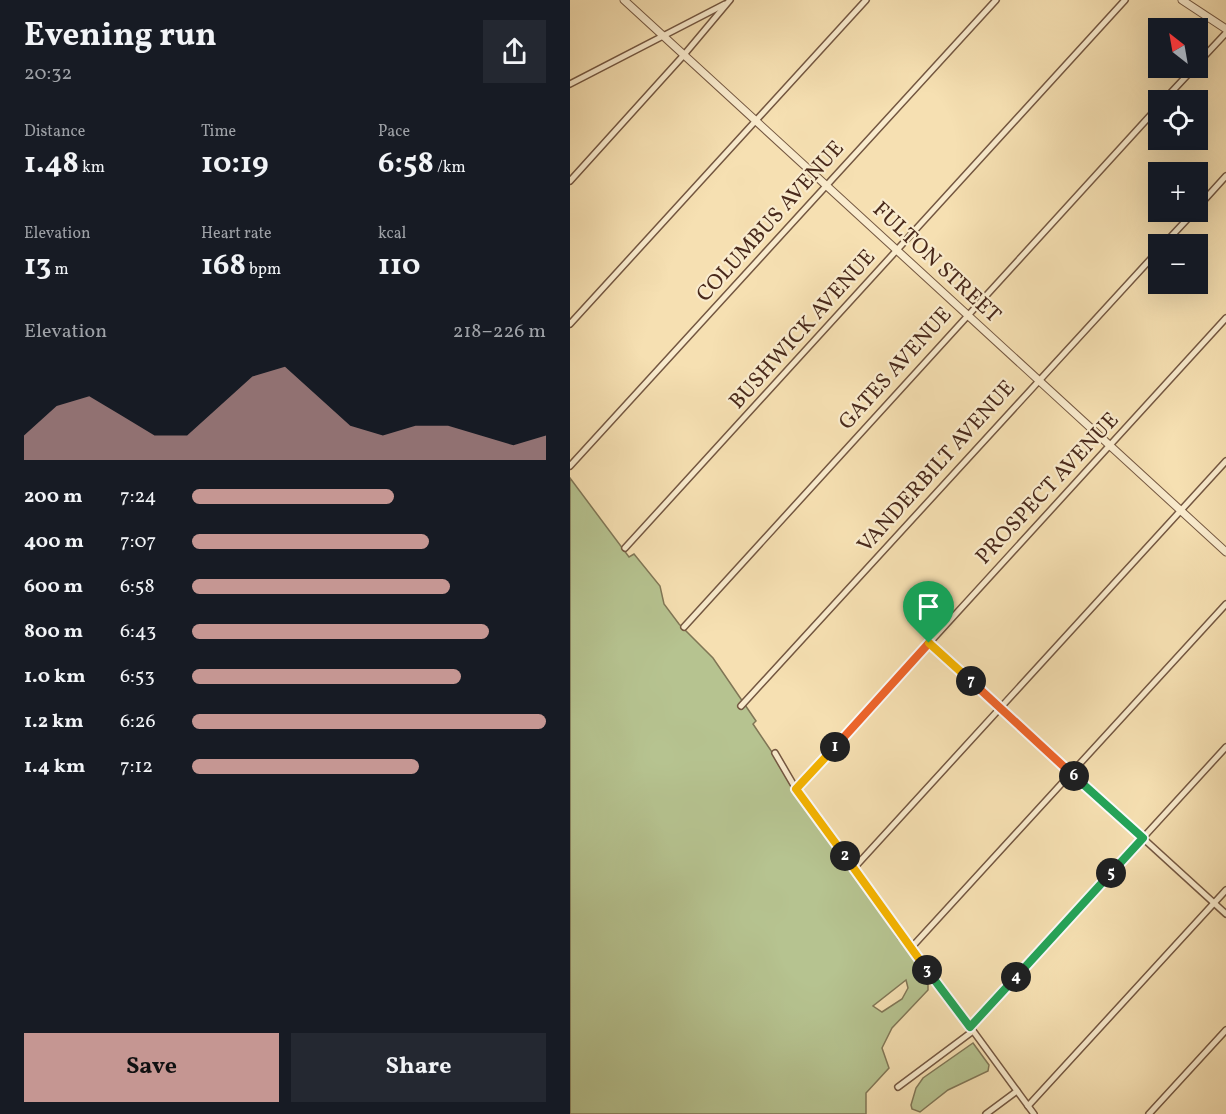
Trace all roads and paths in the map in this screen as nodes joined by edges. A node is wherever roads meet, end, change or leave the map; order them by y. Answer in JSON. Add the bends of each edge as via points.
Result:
{"nodes":[{"id":1,"x":624,"y":0,"type":"edge"},
{"id":2,"x":866,"y":0,"type":"edge"},
{"id":3,"x":996,"y":0,"type":"edge"},
{"id":4,"x":1125,"y":0,"type":"edge"},
{"id":5,"x":1182,"y":0,"type":"edge"},
{"id":6,"x":730,"y":1,"type":"edge"},
{"id":7,"x":1226,"y":31,"type":"edge"},
{"id":8,"x":663,"y":36,"type":"junction"},
{"id":9,"x":1208,"y":52,"type":"edge"},
{"id":10,"x":683,"y":56,"type":"junction"},
{"id":11,"x":1185,"y":78,"type":"edge"},
{"id":12,"x":570,"y":84,"type":"edge"},
{"id":13,"x":1173,"y":90,"type":"edge"},
{"id":14,"x":1148,"y":118,"type":"edge"},
{"id":15,"x":755,"y":121,"type":"junction"},
{"id":16,"x":1226,"y":176,"type":"edge"},
{"id":17,"x":570,"y":181,"type":"edge"},
{"id":18,"x":825,"y":186,"type":"junction"},
{"id":19,"x":1208,"y":196,"type":"edge"},
{"id":20,"x":1185,"y":222,"type":"edge"},
{"id":21,"x":1173,"y":234,"type":"edge"},
{"id":22,"x":897,"y":251,"type":"junction"},
{"id":23,"x":1148,"y":262,"type":"edge"},
{"id":24,"x":967,"y":316,"type":"junction"},
{"id":25,"x":1226,"y":318,"type":"edge"},
{"id":26,"x":570,"y":324,"type":"edge"},
{"id":27,"x":1038,"y":381,"type":"junction"},
{"id":28,"x":1110,"y":446,"type":"junction"},
{"id":29,"x":1226,"y":461,"type":"edge"},
{"id":30,"x":570,"y":466,"type":"edge"},
{"id":31,"x":1181,"y":511,"type":"junction"},
{"id":32,"x":625,"y":548,"type":"dead end"},
{"id":33,"x":1226,"y":552,"type":"edge"},
{"id":34,"x":1226,"y":604,"type":"edge"},
{"id":35,"x":684,"y":627,"type":"dead end"},
{"id":36,"x":929,"y":643,"type":"junction"},
{"id":37,"x":741,"y":706,"type":"dead end"},
{"id":38,"x":1000,"y":708,"type":"junction"},
{"id":39,"x":1226,"y":747,"type":"edge"},
{"id":40,"x":775,"y":753,"type":"dead end"},
{"id":41,"x":1071,"y":773,"type":"junction"},
{"id":42,"x":796,"y":789,"type":"junction"},
{"id":43,"x":1143,"y":838,"type":"junction"},
{"id":44,"x":854,"y":868,"type":"junction"},
{"id":45,"x":1226,"y":890,"type":"edge"},
{"id":46,"x":1214,"y":903,"type":"junction"},
{"id":47,"x":1226,"y":915,"type":"edge"},
{"id":48,"x":911,"y":948,"type":"junction"},
{"id":49,"x":971,"y":1029,"type":"junction"},
{"id":50,"x":1226,"y":1030,"type":"edge"},
{"id":51,"x":898,"y":1087,"type":"dead end"},
{"id":52,"x":1017,"y":1091,"type":"junction"},
{"id":53,"x":1028,"y":1106,"type":"junction"},
{"id":54,"x":986,"y":1114,"type":"edge"},
{"id":55,"x":1034,"y":1114,"type":"edge"},
{"id":56,"x":1149,"y":1114,"type":"edge"}],
"edges":[{"from":1,"to":8,"type":"street","name":"FULTON STREET"},
{"from":2,"to":15,"type":"street"},
{"from":3,"to":18,"type":"street","name":"COLUMBUS AVENUE"},
{"from":4,"to":22,"type":"street","name":"BUSHWICK AVENUE"},
{"from":5,"to":7,"type":"street"},
{"from":6,"to":8,"type":"street"},
{"from":6,"to":10,"type":"street"},
{"from":7,"to":9,"type":"street"},
{"from":8,"to":10,"type":"street","name":"FULTON STREET"},
{"from":8,"to":12,"type":"street"},
{"from":10,"to":15,"type":"street","name":"FULTON STREET"},
{"from":10,"to":17,"type":"street"},
{"from":11,"to":13,"type":"street"},
{"from":14,"to":24,"type":"street","name":"GATES AVENUE"},
{"from":15,"to":18,"type":"street","name":"FULTON STREET"},
{"from":15,"to":26,"type":"street"},
{"from":16,"to":19,"type":"street"},
{"from":18,"to":22,"type":"street","name":"FULTON STREET"},
{"from":18,"to":30,"type":"street","name":"COLUMBUS AVENUE"},
{"from":20,"to":21,"type":"street"},
{"from":22,"to":24,"type":"street","name":"FULTON STREET"},
{"from":22,"to":32,"type":"street","name":"BUSHWICK AVENUE"},
{"from":23,"to":27,"type":"street","name":"VANDERBILT AVENUE"},
{"from":24,"to":27,"type":"street","name":"FULTON STREET"},
{"from":24,"to":35,"type":"street","name":"GATES AVENUE"},
{"from":25,"to":28,"type":"street","name":"PROSPECT AVENUE"},
{"from":27,"to":28,"type":"street","name":"FULTON STREET"},
{"from":27,"to":37,"type":"street","name":"VANDERBILT AVENUE"},
{"from":28,"to":31,"type":"street","name":"FULTON STREET"},
{"from":28,"to":36,"type":"street","name":"PROSPECT AVENUE"},
{"from":29,"to":31,"type":"street"},
{"from":31,"to":33,"type":"street","name":"FULTON STREET"},
{"from":31,"to":38,"type":"street"},
{"from":34,"to":41,"type":"street"},
{"from":36,"to":38,"type":"street"},
{"from":36,"to":42,"type":"street","name":"PROSPECT AVENUE"},
{"from":38,"to":41,"type":"street"},
{"from":38,"to":44,"type":"street"},
{"from":39,"to":43,"type":"street"},
{"from":40,"to":42,"type":"street"},
{"from":41,"to":43,"type":"street"},
{"from":41,"to":48,"type":"street"},
{"from":42,"to":44,"type":"street"},
{"from":43,"to":46,"type":"street"},
{"from":43,"to":49,"type":"street"},
{"from":44,"to":48,"type":"street"},
{"from":45,"to":46,"type":"street"},
{"from":46,"to":47,"type":"street"},
{"from":46,"to":53,"type":"street"},
{"from":48,"to":49,"type":"street"},
{"from":49,"to":51,"type":"street"},
{"from":49,"to":52,"type":"street"},
{"from":50,"to":56,"type":"street"},
{"from":52,"to":53,"type":"street"},
{"from":52,"to":54,"type":"street"},
{"from":53,"to":55,"type":"street"}]}
